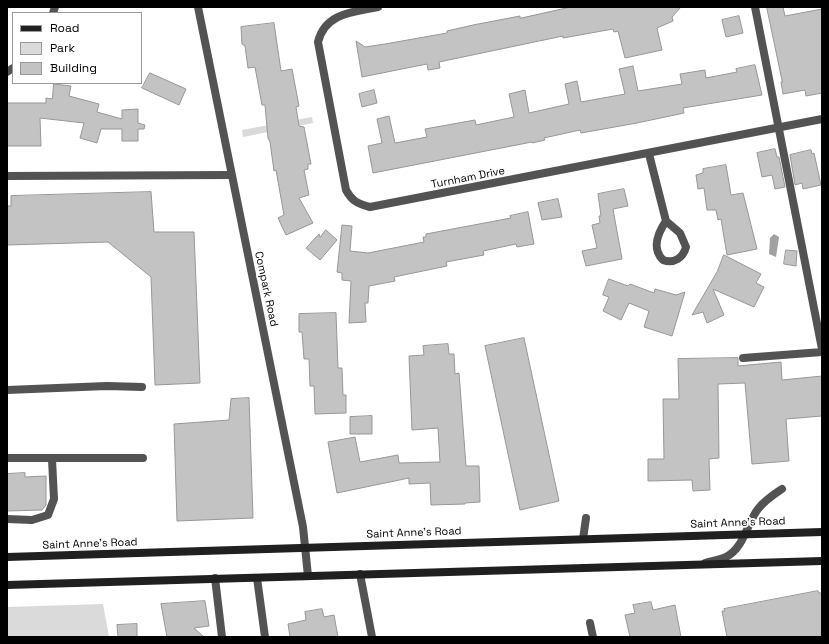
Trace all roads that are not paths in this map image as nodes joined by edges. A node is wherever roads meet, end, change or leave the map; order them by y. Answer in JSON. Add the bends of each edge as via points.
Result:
{"nodes":[{"id":1,"x":198,"y":7,"type":"edge"},
{"id":2,"x":378,"y":7,"type":"edge"},
{"id":3,"x":755,"y":7,"type":"edge"},
{"id":4,"x":822,"y":119,"type":"edge"},
{"id":5,"x":778,"y":128,"type":"junction"},
{"id":6,"x":649,"y":154,"type":"junction"},
{"id":7,"x":231,"y":175,"type":"junction"},
{"id":8,"x":7,"y":176,"type":"edge"},
{"id":9,"x":666,"y":221,"type":"junction"},
{"id":10,"x":822,"y":349,"type":"edge"},
{"id":11,"x":822,"y":352,"type":"edge"},
{"id":12,"x":743,"y":358,"type":"dead end"},
{"id":13,"x":142,"y":387,"type":"dead end"},
{"id":14,"x":7,"y":390,"type":"edge"},
{"id":15,"x":7,"y":458,"type":"edge"},
{"id":16,"x":143,"y":458,"type":"dead end"},
{"id":17,"x":52,"y":459,"type":"junction"},
{"id":18,"x":782,"y":488,"type":"dead end"},
{"id":19,"x":586,"y":518,"type":"dead end"},
{"id":20,"x":7,"y":519,"type":"edge"},
{"id":21,"x":822,"y":532,"type":"edge"},
{"id":22,"x":744,"y":534,"type":"junction"},
{"id":23,"x":583,"y":539,"type":"junction"},
{"id":24,"x":306,"y":548,"type":"junction"},
{"id":25,"x":7,"y":557,"type":"edge"},
{"id":26,"x":822,"y":561,"type":"edge"},
{"id":27,"x":703,"y":564,"type":"junction"},
{"id":28,"x":360,"y":574,"type":"junction"},
{"id":29,"x":308,"y":576,"type":"junction"},
{"id":30,"x":214,"y":578,"type":"junction"},
{"id":31,"x":256,"y":578,"type":"junction"},
{"id":32,"x":7,"y":585,"type":"edge"},
{"id":33,"x":590,"y":623,"type":"dead end"},
{"id":34,"x":222,"y":637,"type":"edge"},
{"id":35,"x":265,"y":637,"type":"edge"},
{"id":36,"x":372,"y":637,"type":"edge"},
{"id":37,"x":592,"y":637,"type":"edge"}],
"edges":[{"from":1,"to":7,"type":"street","name":"Compark Road"},
{"from":2,"to":6,"type":"street","name":"Turnham Drive","via":[[336,17],[324,26],[318,42],[346,190],[356,202],[370,208]]},
{"from":3,"to":5,"type":"street"},
{"from":4,"to":5,"type":"street","name":"Turnham Drive"},
{"from":5,"to":6,"type":"street","name":"Turnham Drive"},
{"from":5,"to":10,"type":"street"},
{"from":6,"to":9,"type":"street"},
{"from":7,"to":8,"type":"street"},
{"from":7,"to":24,"type":"street","name":"Compark Road"},
{"from":9,"to":9,"type":"street","via":[[658,237],[658,253],[663,260],[675,261],[681,257],[686,247],[680,233]]},
{"from":11,"to":12,"type":"street"},
{"from":13,"to":14,"type":"street"},
{"from":15,"to":17,"type":"street"},
{"from":16,"to":17,"type":"street"},
{"from":17,"to":20,"type":"street","via":[[54,499],[48,515],[32,520]]},
{"from":18,"to":22,"type":"street","via":[[758,509]]},
{"from":19,"to":23,"type":"street"},
{"from":21,"to":22,"type":"main road","name":"Saint Anne's Road"},
{"from":22,"to":23,"type":"main road","name":"Saint Anne's Road"},
{"from":22,"to":27,"type":"street","via":[[737,547],[727,556]]},
{"from":23,"to":24,"type":"main road","name":"Saint Anne's Road"},
{"from":24,"to":25,"type":"main road","name":"Saint Anne's Road"},
{"from":24,"to":29,"type":"street","name":"Compark Road"},
{"from":26,"to":27,"type":"main road"},
{"from":27,"to":28,"type":"main road"},
{"from":28,"to":29,"type":"main road"},
{"from":28,"to":36,"type":"street"},
{"from":29,"to":31,"type":"main road"},
{"from":30,"to":31,"type":"main road"},
{"from":30,"to":32,"type":"main road"},
{"from":30,"to":34,"type":"street"},
{"from":31,"to":35,"type":"street"},
{"from":33,"to":37,"type":"street"}]}
